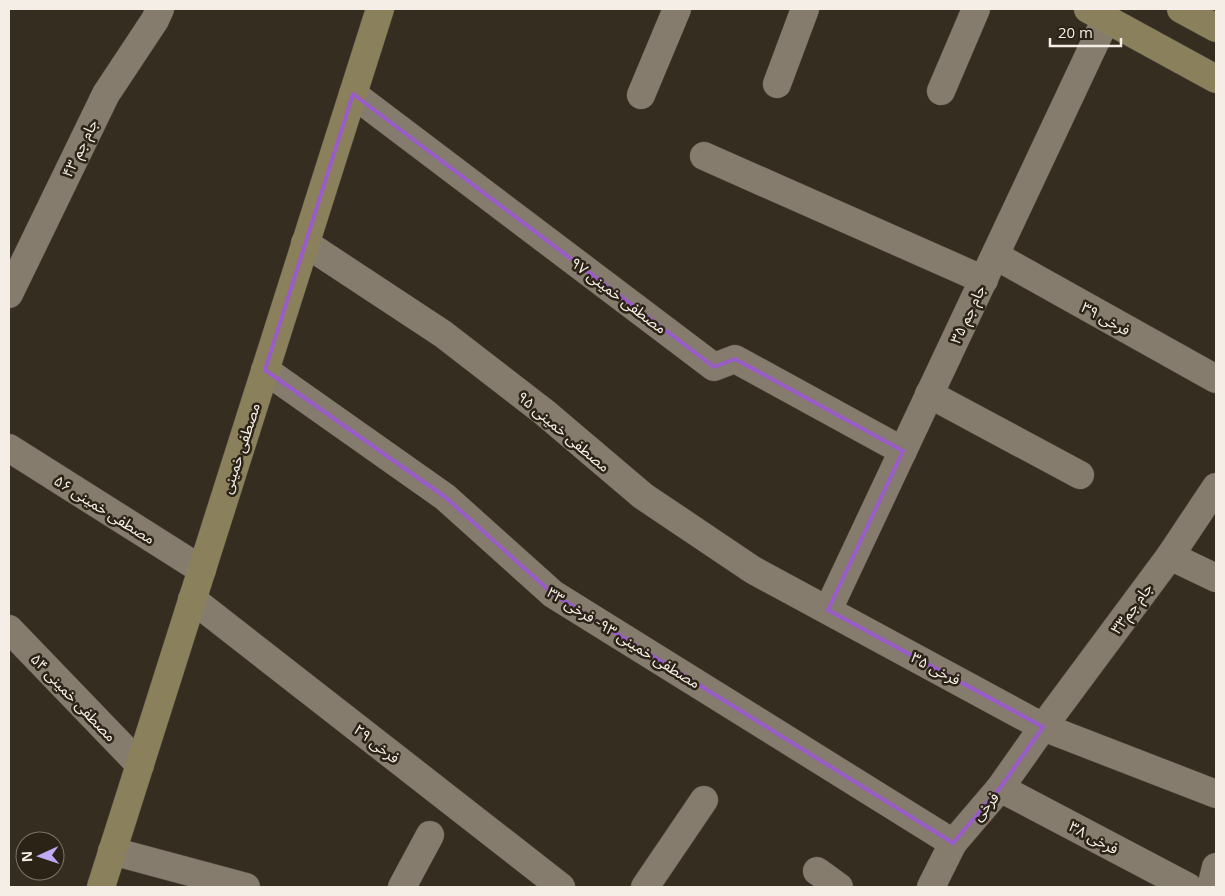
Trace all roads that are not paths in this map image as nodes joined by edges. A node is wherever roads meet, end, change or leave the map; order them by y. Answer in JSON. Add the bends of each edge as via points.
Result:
{"nodes":[{"id":1,"x":160,"y":9,"type":"edge"},
{"id":2,"x":380,"y":9,"type":"edge"},
{"id":3,"x":677,"y":9,"type":"edge"},
{"id":4,"x":805,"y":9,"type":"edge"},
{"id":5,"x":976,"y":9,"type":"edge"},
{"id":6,"x":1181,"y":9,"type":"edge"},
{"id":7,"x":1097,"y":14,"type":"edge"},
{"id":8,"x":1216,"y":28,"type":"edge"},
{"id":9,"x":1216,"y":79,"type":"edge"},
{"id":10,"x":777,"y":84,"type":"dead end"},
{"id":11,"x":941,"y":91,"type":"dead end"},
{"id":12,"x":353,"y":94,"type":"junction"},
{"id":13,"x":641,"y":95,"type":"dead end"},
{"id":14,"x":704,"y":156,"type":"dead end"},
{"id":15,"x":306,"y":243,"type":"junction"},
{"id":16,"x":996,"y":256,"type":"junction"},
{"id":17,"x":984,"y":280,"type":"junction"},
{"id":18,"x":9,"y":294,"type":"edge"},
{"id":19,"x":265,"y":370,"type":"junction"},
{"id":20,"x":1216,"y":379,"type":"edge"},
{"id":21,"x":929,"y":394,"type":"junction"},
{"id":22,"x":9,"y":448,"type":"edge"},
{"id":23,"x":903,"y":451,"type":"junction"},
{"id":24,"x":1080,"y":475,"type":"dead end"},
{"id":25,"x":1216,"y":487,"type":"edge"},
{"id":26,"x":1170,"y":556,"type":"junction"},
{"id":27,"x":202,"y":570,"type":"junction"},
{"id":28,"x":1216,"y":578,"type":"edge"},
{"id":29,"x":192,"y":599,"type":"junction"},
{"id":30,"x":828,"y":610,"type":"junction"},
{"id":31,"x":9,"y":629,"type":"edge"},
{"id":32,"x":1044,"y":726,"type":"junction"},
{"id":33,"x":140,"y":764,"type":"junction"},
{"id":34,"x":1000,"y":788,"type":"junction"},
{"id":35,"x":1216,"y":794,"type":"edge"},
{"id":36,"x":704,"y":800,"type":"dead end"},
{"id":37,"x":430,"y":835,"type":"dead end"},
{"id":38,"x":953,"y":843,"type":"junction"},
{"id":39,"x":112,"y":851,"type":"junction"},
{"id":40,"x":1216,"y":867,"type":"edge"},
{"id":41,"x":817,"y":870,"type":"dead end"},
{"id":42,"x":101,"y":887,"type":"edge"},
{"id":43,"x":244,"y":887,"type":"edge"},
{"id":44,"x":402,"y":887,"type":"edge"},
{"id":45,"x":561,"y":887,"type":"edge"},
{"id":46,"x":645,"y":887,"type":"edge"},
{"id":47,"x":840,"y":887,"type":"edge"},
{"id":48,"x":932,"y":887,"type":"edge"},
{"id":49,"x":1188,"y":887,"type":"edge"},
{"id":50,"x":1211,"y":887,"type":"edge"}],
"edges":[{"from":1,"to":18,"type":"street","name":"جام جم ۴۳","via":[[106,94]]},
{"from":2,"to":12,"type":"main road","name":"مصطفی خمینی"},
{"from":3,"to":13,"type":"street"},
{"from":4,"to":10,"type":"street"},
{"from":5,"to":11,"type":"street"},
{"from":6,"to":8,"type":"main road"},
{"from":7,"to":9,"type":"main road"},
{"from":7,"to":16,"type":"street","name":"جام جم ۳۵"},
{"from":12,"to":15,"type":"main road","name":"مصطفی خمینی"},
{"from":12,"to":23,"type":"street","name":"مصطفی خمینی ۹۷","via":[[714,367],[735,359]]},
{"from":14,"to":17,"type":"street"},
{"from":15,"to":19,"type":"main road","name":"مصطفی خمینی"},
{"from":15,"to":30,"type":"street","name":"مصطفی خمینی ۹۵","via":[[443,334],[544,412],[643,496],[753,570]]},
{"from":16,"to":17,"type":"street","name":"جام جم ۳۵"},
{"from":16,"to":20,"type":"street","name":"فرخی ۳۹"},
{"from":17,"to":21,"type":"street","name":"جام جم ۳۵"},
{"from":19,"to":27,"type":"main road","name":"مصطفی خمینی"},
{"from":19,"to":38,"type":"street","name":"مصطفی خمینی ۹۳- فرخی ۳۳","via":[[445,497],[552,594]]},
{"from":21,"to":23,"type":"street","name":"جام جم ۳۵"},
{"from":21,"to":24,"type":"street"},
{"from":22,"to":27,"type":"street","name":"مصطفی خمینی ۵۶"},
{"from":23,"to":30,"type":"street","name":"جام جم ۳۵"},
{"from":25,"to":26,"type":"street","name":"جام جم۳۳"},
{"from":26,"to":28,"type":"street"},
{"from":26,"to":32,"type":"street","name":"جام جم۳۳"},
{"from":27,"to":29,"type":"main road","name":"مصطفی خمینی"},
{"from":29,"to":33,"type":"main road","name":"مصطفی خمینی"},
{"from":29,"to":45,"type":"street","name":"فرخی ۲۹"},
{"from":30,"to":32,"type":"street","name":"فرخی ۳۵"},
{"from":31,"to":33,"type":"street","name":"مصطفی خمینی ۵۴"},
{"from":32,"to":34,"type":"street","name":"فرخی"},
{"from":32,"to":35,"type":"street","name":"فرخی ۳۵"},
{"from":33,"to":39,"type":"main road","name":"مصطفی خمینی"},
{"from":34,"to":38,"type":"street","name":"فرخی"},
{"from":34,"to":49,"type":"street","name":"فرخی ۳۸"},
{"from":36,"to":46,"type":"street"},
{"from":37,"to":44,"type":"street"},
{"from":38,"to":48,"type":"street","name":"فرخی"},
{"from":39,"to":42,"type":"main road","name":"مصطفی خمینی"},
{"from":39,"to":43,"type":"street"},
{"from":40,"to":50,"type":"street"},
{"from":41,"to":47,"type":"street"}]}
